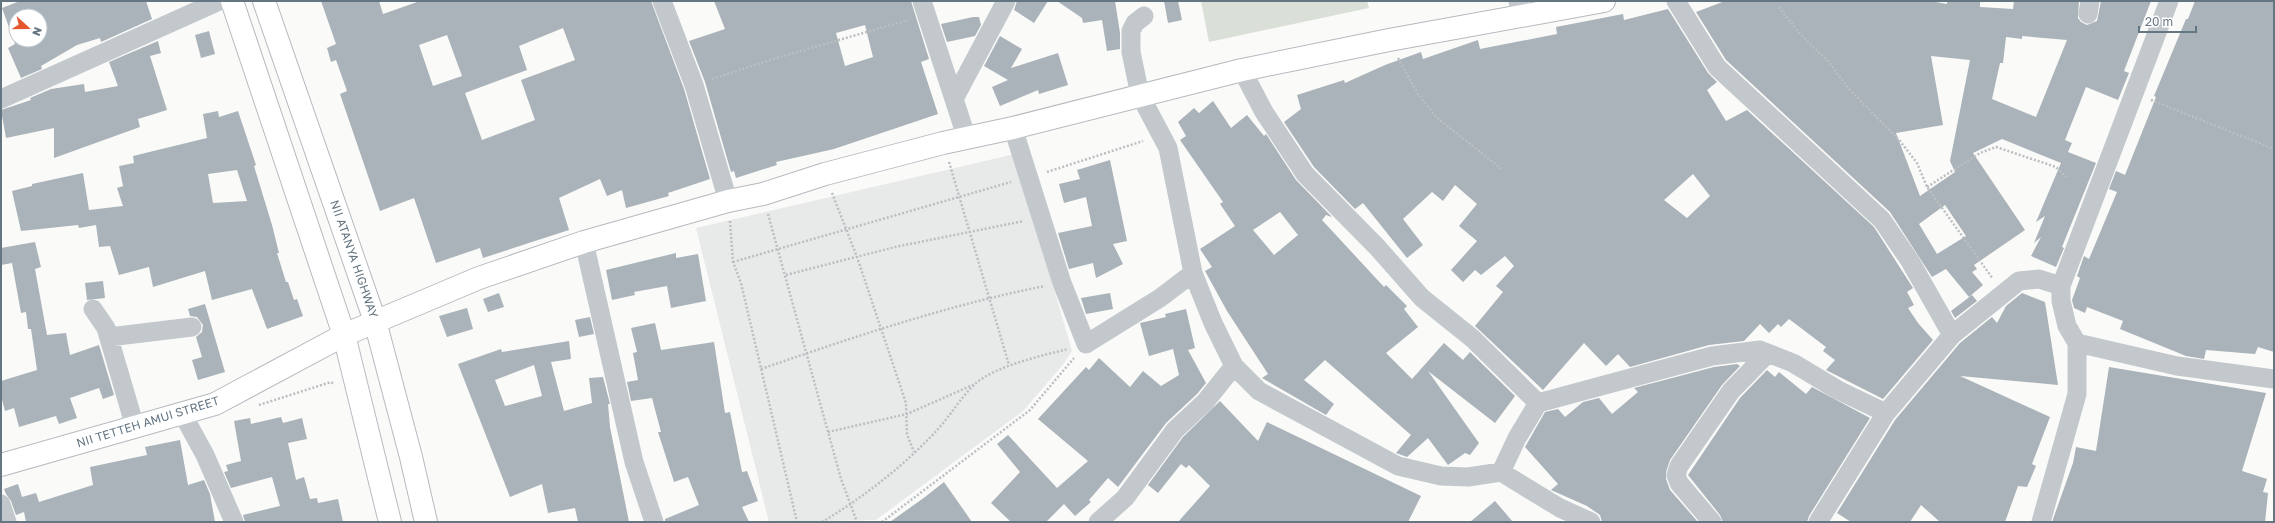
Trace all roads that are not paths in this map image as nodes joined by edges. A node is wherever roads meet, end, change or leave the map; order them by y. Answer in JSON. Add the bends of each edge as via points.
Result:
{"nodes":[{"id":1,"x":220,"y":1,"type":"edge"},
{"id":2,"x":232,"y":1,"type":"edge"},
{"id":3,"x":264,"y":1,"type":"edge"},
{"id":4,"x":662,"y":1,"type":"edge"},
{"id":5,"x":1006,"y":1,"type":"edge"},
{"id":6,"x":1604,"y":1,"type":"edge"},
{"id":7,"x":1676,"y":1,"type":"edge"},
{"id":8,"x":2169,"y":1,"type":"edge"},
{"id":9,"x":924,"y":8,"type":"edge"},
{"id":10,"x":1520,"y":8,"type":"edge"},
{"id":11,"x":1144,"y":16,"type":"dead end"},
{"id":12,"x":1242,"y":70,"type":"junction"},
{"id":13,"x":1140,"y":95,"type":"junction"},
{"id":14,"x":1,"y":99,"type":"edge"},
{"id":15,"x":954,"y":99,"type":"junction"},
{"id":16,"x":1013,"y":128,"type":"junction"},
{"id":17,"x":967,"y":139,"type":"junction"},
{"id":18,"x":728,"y":201,"type":"junction"},
{"id":19,"x":584,"y":242,"type":"junction"},
{"id":20,"x":1193,"y":273,"type":"junction"},
{"id":21,"x":2061,"y":286,"type":"junction"},
{"id":22,"x":93,"y":308,"type":"dead end"},
{"id":23,"x":375,"y":321,"type":"junction"},
{"id":24,"x":192,"y":327,"type":"dead end"},
{"id":25,"x":344,"y":335,"type":"junction"},
{"id":26,"x":1952,"y":335,"type":"junction"},
{"id":27,"x":109,"y":337,"type":"junction"},
{"id":28,"x":2078,"y":343,"type":"junction"},
{"id":29,"x":1768,"y":353,"type":"junction"},
{"id":30,"x":1234,"y":366,"type":"junction"},
{"id":31,"x":2274,"y":379,"type":"edge"},
{"id":32,"x":1538,"y":403,"type":"junction"},
{"id":33,"x":182,"y":413,"type":"junction"},
{"id":34,"x":1886,"y":413,"type":"junction"},
{"id":35,"x":135,"y":427,"type":"junction"},
{"id":36,"x":1,"y":465,"type":"edge"},
{"id":37,"x":1501,"y":472,"type":"junction"},
{"id":38,"x":1,"y":504,"type":"edge"},
{"id":39,"x":1101,"y":521,"type":"edge"},
{"id":40,"x":6,"y":522,"type":"edge"},
{"id":41,"x":234,"y":522,"type":"edge"},
{"id":42,"x":390,"y":522,"type":"edge"},
{"id":43,"x":426,"y":522,"type":"edge"},
{"id":44,"x":654,"y":522,"type":"edge"},
{"id":45,"x":1591,"y":522,"type":"edge"},
{"id":46,"x":1712,"y":522,"type":"edge"},
{"id":47,"x":1818,"y":522,"type":"edge"},
{"id":48,"x":2041,"y":522,"type":"edge"}],
"edges":[{"from":1,"to":14,"type":"street"},
{"from":2,"to":25,"type":"main road"},
{"from":3,"to":23,"type":"main road","name":"NII ATANYA HIGHWAY"},
{"from":4,"to":18,"type":"street","via":[[694,85]]},
{"from":5,"to":15,"type":"street"},
{"from":6,"to":10,"type":"main road","name":"NII TETTEH AMUI STREET"},
{"from":7,"to":26,"type":"street","via":[[1717,67],[1882,220],[1910,261]]},
{"from":8,"to":21,"type":"street"},
{"from":9,"to":15,"type":"street"},
{"from":10,"to":12,"type":"main road","name":"NII TETTEH AMUI STREET","via":[[1389,40]]},
{"from":11,"to":13,"type":"street","via":[[1135,23],[1131,32],[1131,52]]},
{"from":12,"to":13,"type":"main road","name":"NII TETTEH AMUI STREET"},
{"from":12,"to":32,"type":"street","via":[[1264,112],[1305,174],[1377,247],[1422,298],[1472,338]]},
{"from":13,"to":16,"type":"main road","name":"NII TETTEH AMUI STREET"},
{"from":13,"to":20,"type":"street","via":[[1168,148]]},
{"from":15,"to":17,"type":"street"},
{"from":16,"to":17,"type":"main road","name":"NII TETTEH AMUI STREET"},
{"from":16,"to":20,"type":"street","via":[[1062,283],[1086,344],[1160,298]]},
{"from":17,"to":18,"type":"main road","name":"NII TETTEH AMUI STREET","via":[[943,143],[825,174],[763,194]]},
{"from":18,"to":19,"type":"main road","name":"NII TETTEH AMUI STREET"},
{"from":19,"to":23,"type":"main road","name":"NII TETTEH AMUI STREET","via":[[479,278]]},
{"from":19,"to":44,"type":"street","via":[[634,462]]},
{"from":20,"to":30,"type":"street"},
{"from":21,"to":26,"type":"street","via":[[2039,280],[2019,281]]},
{"from":21,"to":28,"type":"street","via":[[2061,301],[2067,326]]},
{"from":22,"to":27,"type":"street"},
{"from":23,"to":25,"type":"main road","name":"NII TETTEH AMUI STREET"},
{"from":23,"to":43,"type":"main road","name":"NII ATANYA HIGHWAY"},
{"from":24,"to":27,"type":"street"},
{"from":25,"to":33,"type":"main road","name":"NII TETTEH AMUI STREET","via":[[215,404]]},
{"from":25,"to":42,"type":"main road"},
{"from":26,"to":34,"type":"street"},
{"from":27,"to":35,"type":"street"},
{"from":28,"to":31,"type":"street","via":[[2177,366]]},
{"from":28,"to":48,"type":"street","via":[[2077,394]]},
{"from":29,"to":32,"type":"street","via":[[1760,350],[1712,356]]},
{"from":29,"to":34,"type":"street","via":[[1793,362],[1838,390]]},
{"from":29,"to":46,"type":"street","via":[[1731,391],[1679,466],[1676,475],[1679,483]]},
{"from":30,"to":37,"type":"street","via":[[1259,391],[1398,466],[1441,476],[1468,477]]},
{"from":30,"to":39,"type":"street","via":[[1206,402],[1175,430],[1125,498]]},
{"from":32,"to":37,"type":"street"},
{"from":33,"to":35,"type":"main road","name":"NII TETTEH AMUI STREET"},
{"from":33,"to":41,"type":"street","via":[[205,455]]},
{"from":34,"to":47,"type":"street"},
{"from":35,"to":36,"type":"main road","name":"NII TETTEH AMUI STREET"},
{"from":37,"to":45,"type":"street","via":[[1560,508]]},
{"from":38,"to":40,"type":"street"}]}
